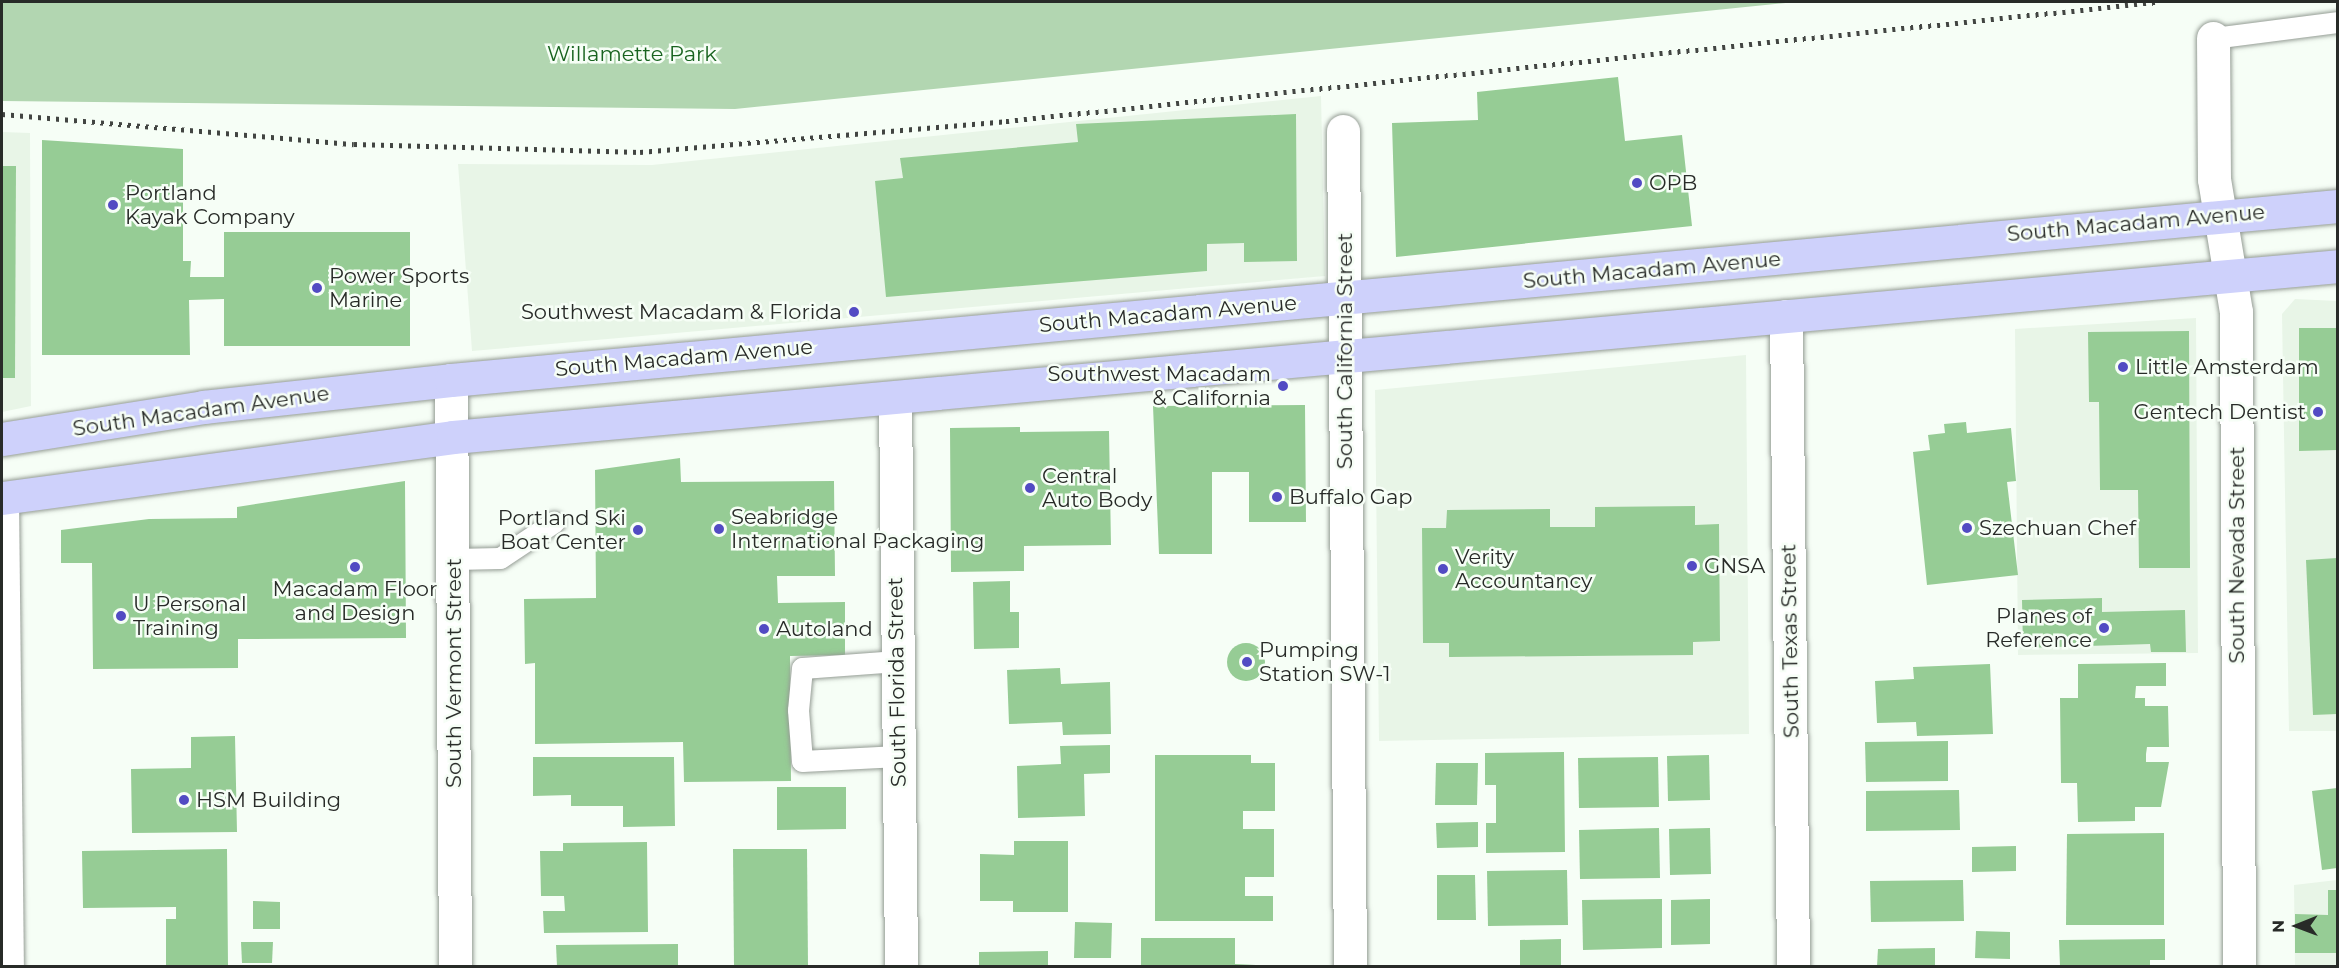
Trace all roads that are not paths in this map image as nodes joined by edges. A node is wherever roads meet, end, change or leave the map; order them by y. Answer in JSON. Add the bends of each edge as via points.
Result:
{"nodes":[{"id":1,"x":2337,"y":22,"type":"edge"},
{"id":2,"x":2212,"y":38,"type":"joint"},
{"id":3,"x":1343,"y":131,"type":"dead end"},
{"id":4,"x":2337,"y":206,"type":"edge"},
{"id":5,"x":2219,"y":214,"type":"junction"},
{"id":6,"x":2337,"y":266,"type":"edge"},
{"id":7,"x":2229,"y":275,"type":"junction"},
{"id":8,"x":1344,"y":298,"type":"junction"},
{"id":9,"x":1786,"y":316,"type":"junction"},
{"id":10,"x":1345,"y":357,"type":"junction"},
{"id":11,"x":451,"y":380,"type":"junction"},
{"id":12,"x":895,"y":398,"type":"junction"},
{"id":13,"x":453,"y":437,"type":"junction"},
{"id":14,"x":2,"y":439,"type":"edge"},
{"id":15,"x":2,"y":498,"type":"edge"},
{"id":16,"x":554,"y":522,"type":"dead end"},
{"id":17,"x":454,"y":559,"type":"junction"},
{"id":18,"x":897,"y":661,"type":"junction"},
{"id":19,"x":898,"y":756,"type":"junction"},
{"id":20,"x":7,"y":966,"type":"edge"},
{"id":21,"x":455,"y":966,"type":"edge"},
{"id":22,"x":901,"y":966,"type":"edge"},
{"id":23,"x":1350,"y":966,"type":"edge"},
{"id":24,"x":1793,"y":966,"type":"edge"},
{"id":25,"x":2239,"y":966,"type":"edge"}],
"edges":[{"from":1,"to":2,"type":"lane"},
{"from":2,"to":5,"type":"street","name":"South Nevada Street"},
{"from":3,"to":8,"type":"street","name":"South California Street"},
{"from":4,"to":5,"type":"main road","name":"South Macadam Avenue"},
{"from":5,"to":7,"type":"street","name":"South Nevada Street"},
{"from":5,"to":8,"type":"main road","name":"South Macadam Avenue"},
{"from":6,"to":7,"type":"main road"},
{"from":7,"to":9,"type":"main road"},
{"from":7,"to":25,"type":"street","name":"South Nevada Street","via":[[2235,312]]},
{"from":8,"to":10,"type":"street","name":"South California Street"},
{"from":8,"to":11,"type":"main road","name":"South Macadam Avenue"},
{"from":9,"to":10,"type":"main road"},
{"from":9,"to":24,"type":"street","name":"South Texas Street"},
{"from":10,"to":12,"type":"main road"},
{"from":10,"to":23,"type":"street","name":"South California Street"},
{"from":11,"to":13,"type":"street","name":"South Vermont Street"},
{"from":11,"to":14,"type":"main road","name":"South Macadam Avenue","via":[[203,407]]},
{"from":12,"to":13,"type":"main road"},
{"from":12,"to":18,"type":"street","name":"South Florida Street"},
{"from":13,"to":15,"type":"main road"},
{"from":13,"to":17,"type":"street","name":"South Vermont Street"},
{"from":15,"to":20,"type":"street"},
{"from":16,"to":17,"type":"lane","via":[[500,558]]},
{"from":17,"to":21,"type":"street","name":"South Vermont Street"},
{"from":18,"to":19,"type":"street","name":"South Florida Street"},
{"from":18,"to":19,"type":"lane","via":[[802,668],[798,710],[802,760]]},
{"from":19,"to":22,"type":"street","name":"South Florida Street"}]}
